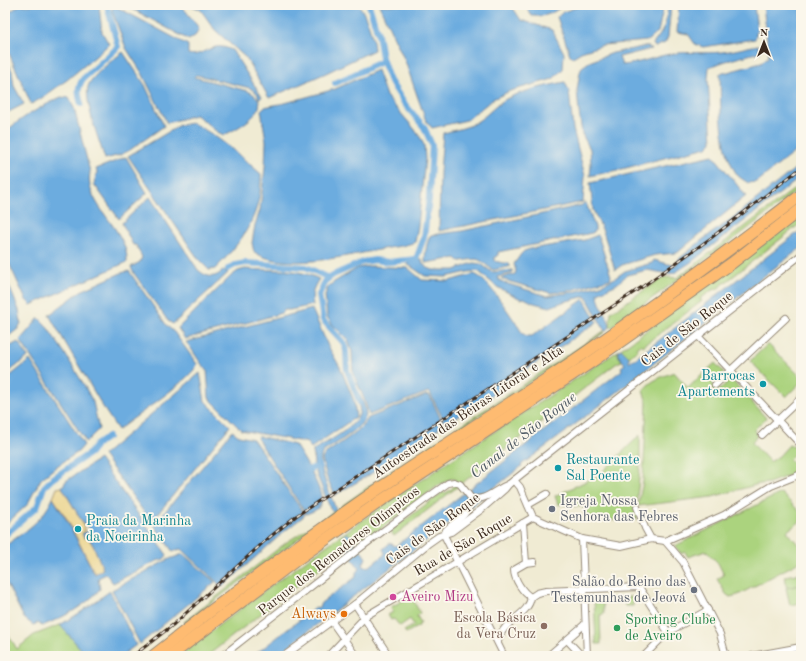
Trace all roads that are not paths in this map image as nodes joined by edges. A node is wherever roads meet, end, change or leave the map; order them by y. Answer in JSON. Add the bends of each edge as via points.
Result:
{"nodes":[{"id":1,"x":801,"y":195,"type":"edge"},
{"id":2,"x":801,"y":209,"type":"edge"},
{"id":3,"x":801,"y":255,"type":"edge"},
{"id":4,"x":786,"y":318,"type":"dead end"},
{"id":5,"x":698,"y":336,"type":"junction"},
{"id":6,"x":731,"y":370,"type":"junction"},
{"id":7,"x":715,"y":385,"type":"dead end"},
{"id":8,"x":801,"y":398,"type":"edge"},
{"id":9,"x":777,"y":420,"type":"junction"},
{"id":10,"x":762,"y":435,"type":"dead end"},
{"id":11,"x":801,"y":445,"type":"edge"},
{"id":12,"x":801,"y":474,"type":"edge"},
{"id":13,"x":511,"y":482,"type":"junction"},
{"id":14,"x":547,"y":494,"type":"dead end"},
{"id":15,"x":471,"y":498,"type":"junction"},
{"id":16,"x":528,"y":505,"type":"junction"},
{"id":17,"x":637,"y":507,"type":"dead end"},
{"id":18,"x":533,"y":517,"type":"junction"},
{"id":19,"x":523,"y":523,"type":"junction"},
{"id":20,"x":444,"y":535,"type":"junction"},
{"id":21,"x":582,"y":539,"type":"junction"},
{"id":22,"x":651,"y":539,"type":"junction"},
{"id":23,"x":665,"y":542,"type":"junction"},
{"id":24,"x":458,"y":562,"type":"junction"},
{"id":25,"x":534,"y":562,"type":"dead end"},
{"id":26,"x":526,"y":563,"type":"junction"},
{"id":27,"x":584,"y":590,"type":"junction"},
{"id":28,"x":531,"y":597,"type":"junction"},
{"id":29,"x":355,"y":604,"type":"junction"},
{"id":30,"x":708,"y":610,"type":"junction"},
{"id":31,"x":363,"y":618,"type":"junction"},
{"id":32,"x":332,"y":622,"type":"junction"},
{"id":33,"x":586,"y":624,"type":"junction"},
{"id":34,"x":668,"y":632,"type":"junction"},
{"id":35,"x":343,"y":639,"type":"junction"},
{"id":36,"x":567,"y":640,"type":"junction"},
{"id":37,"x":498,"y":642,"type":"junction"},
{"id":38,"x":801,"y":647,"type":"edge"},
{"id":39,"x":152,"y":656,"type":"edge"},
{"id":40,"x":170,"y":656,"type":"edge"},
{"id":41,"x":222,"y":656,"type":"edge"},
{"id":42,"x":284,"y":656,"type":"edge"},
{"id":43,"x":328,"y":656,"type":"edge"},
{"id":44,"x":356,"y":656,"type":"edge"},
{"id":45,"x":389,"y":656,"type":"edge"},
{"id":46,"x":504,"y":656,"type":"edge"},
{"id":47,"x":548,"y":656,"type":"edge"},
{"id":48,"x":582,"y":656,"type":"edge"},
{"id":49,"x":587,"y":656,"type":"edge"},
{"id":50,"x":644,"y":656,"type":"edge"},
{"id":51,"x":726,"y":656,"type":"edge"},
{"id":52,"x":752,"y":656,"type":"edge"}],
"edges":[{"from":1,"to":39,"type":"highway","name":"Autoestrada das Beiras Litoral e Alta","via":[[725,254],[584,354],[293,549]]},
{"from":2,"to":40,"type":"highway","name":"Autoestrada das Beiras Litoral e Alta","via":[[732,263],[596,359],[382,500],[301,557]]},
{"from":3,"to":5,"type":"street","name":"Cais de São Roque"},
{"from":4,"to":6,"type":"street"},
{"from":5,"to":6,"type":"street"},
{"from":5,"to":13,"type":"street","name":"Cais de São Roque"},
{"from":6,"to":7,"type":"street"},
{"from":6,"to":9,"type":"street"},
{"from":8,"to":9,"type":"street"},
{"from":9,"to":10,"type":"street"},
{"from":9,"to":11,"type":"street"},
{"from":12,"to":23,"type":"street","via":[[771,486],[724,515]]},
{"from":13,"to":15,"type":"street","via":[[482,499]]},
{"from":13,"to":16,"type":"street","via":[[520,487]]},
{"from":13,"to":20,"type":"street","name":"Cais de São Roque","via":[[482,509]]},
{"from":14,"to":16,"type":"street"},
{"from":15,"to":20,"type":"street","via":[[468,511],[446,530]]},
{"from":15,"to":41,"type":"street","name":"Parque dos Remadores Olímpicos","via":[[457,482],[448,483]]},
{"from":16,"to":18,"type":"street"},
{"from":17,"to":22,"type":"street"},
{"from":18,"to":19,"type":"street","name":"Rua de São Roque"},
{"from":18,"to":21,"type":"street"},
{"from":19,"to":24,"type":"street","name":"Rua de São Roque"},
{"from":19,"to":26,"type":"street"},
{"from":20,"to":24,"type":"street"},
{"from":20,"to":29,"type":"street","name":"Cais de São Roque","via":[[429,543]]},
{"from":21,"to":22,"type":"street","via":[[621,546]]},
{"from":21,"to":27,"type":"street"},
{"from":22,"to":23,"type":"street"},
{"from":23,"to":30,"type":"street","via":[[683,562]]},
{"from":24,"to":31,"type":"street","name":"Rua de São Roque"},
{"from":24,"to":37,"type":"street"},
{"from":25,"to":26,"type":"street"},
{"from":26,"to":28,"type":"street","via":[[514,570],[514,574],[524,591]]},
{"from":27,"to":28,"type":"street","via":[[546,591]]},
{"from":27,"to":33,"type":"street"},
{"from":27,"to":34,"type":"street","via":[[639,587]]},
{"from":28,"to":37,"type":"street","via":[[530,605],[504,627],[499,634]]},
{"from":29,"to":31,"type":"street"},
{"from":29,"to":32,"type":"street","name":"Cais de São Roque"},
{"from":30,"to":34,"type":"street"},
{"from":30,"to":51,"type":"street","via":[[720,634]]},
{"from":31,"to":35,"type":"street","name":"Rua de São Roque"},
{"from":31,"to":45,"type":"street"},
{"from":32,"to":35,"type":"street"},
{"from":32,"to":42,"type":"street","name":"Cais de São Roque"},
{"from":33,"to":36,"type":"street"},
{"from":33,"to":49,"type":"street"},
{"from":34,"to":50,"type":"street"},
{"from":35,"to":43,"type":"street","name":"Rua de São Roque"},
{"from":35,"to":44,"type":"street"},
{"from":36,"to":47,"type":"street"},
{"from":36,"to":48,"type":"street"},
{"from":37,"to":46,"type":"street"},
{"from":38,"to":52,"type":"street"}]}
